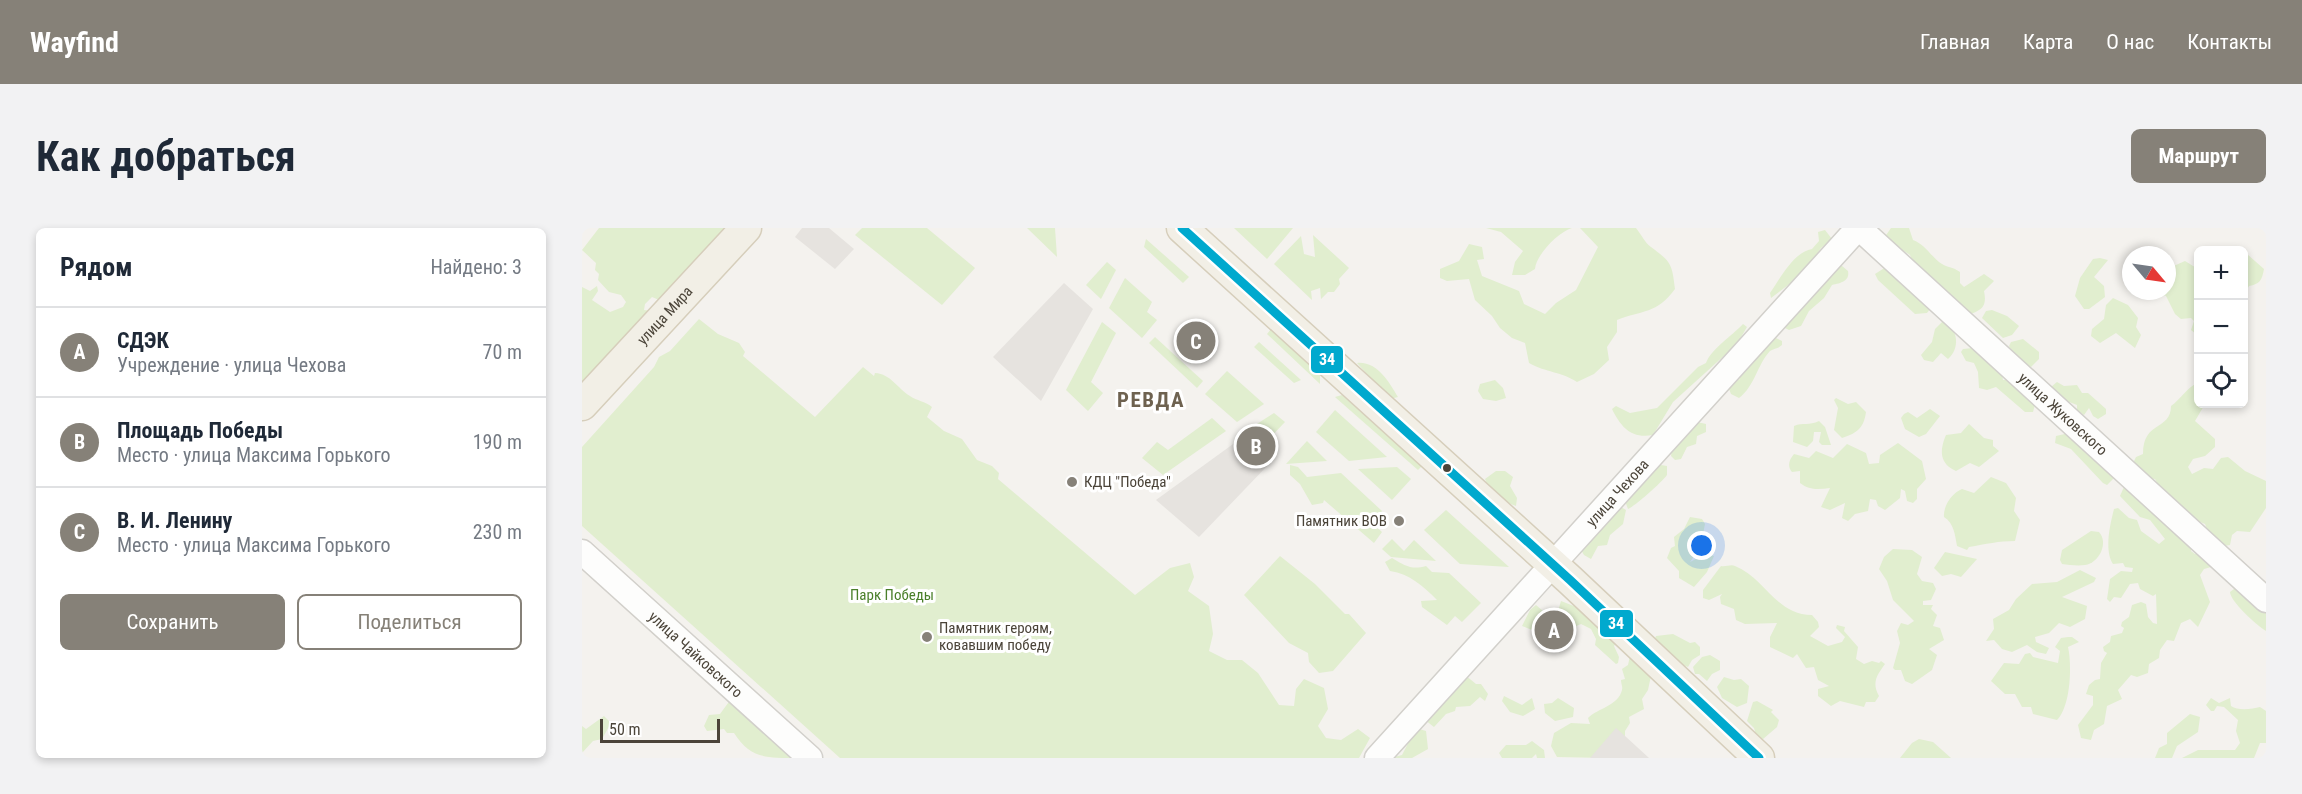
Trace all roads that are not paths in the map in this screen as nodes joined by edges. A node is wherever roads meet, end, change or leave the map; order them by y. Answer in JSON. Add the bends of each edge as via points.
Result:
{"nodes":[{"id":1,"x":746,"y":228,"type":"edge"},
{"id":2,"x":1182,"y":228,"type":"edge"},
{"id":3,"x":1858,"y":228,"type":"edge"},
{"id":4,"x":582,"y":405,"type":"edge"},
{"id":5,"x":582,"y":552,"type":"edge"},
{"id":6,"x":1553,"y":566,"type":"junction"},
{"id":7,"x":2266,"y":600,"type":"edge"},
{"id":8,"x":810,"y":758,"type":"edge"},
{"id":9,"x":1377,"y":758,"type":"edge"},
{"id":10,"x":1759,"y":758,"type":"edge"}],
"edges":[{"from":1,"to":4,"type":"main road","name":"улица Мира"},
{"from":2,"to":6,"type":"main road"},
{"from":3,"to":6,"type":"street","name":"улица Чехова"},
{"from":3,"to":7,"type":"street","name":"улица Жуковского"},
{"from":5,"to":8,"type":"street","name":"улица Чайковского"},
{"from":6,"to":9,"type":"street","name":"улица Чехова"},
{"from":6,"to":10,"type":"main road"}]}
